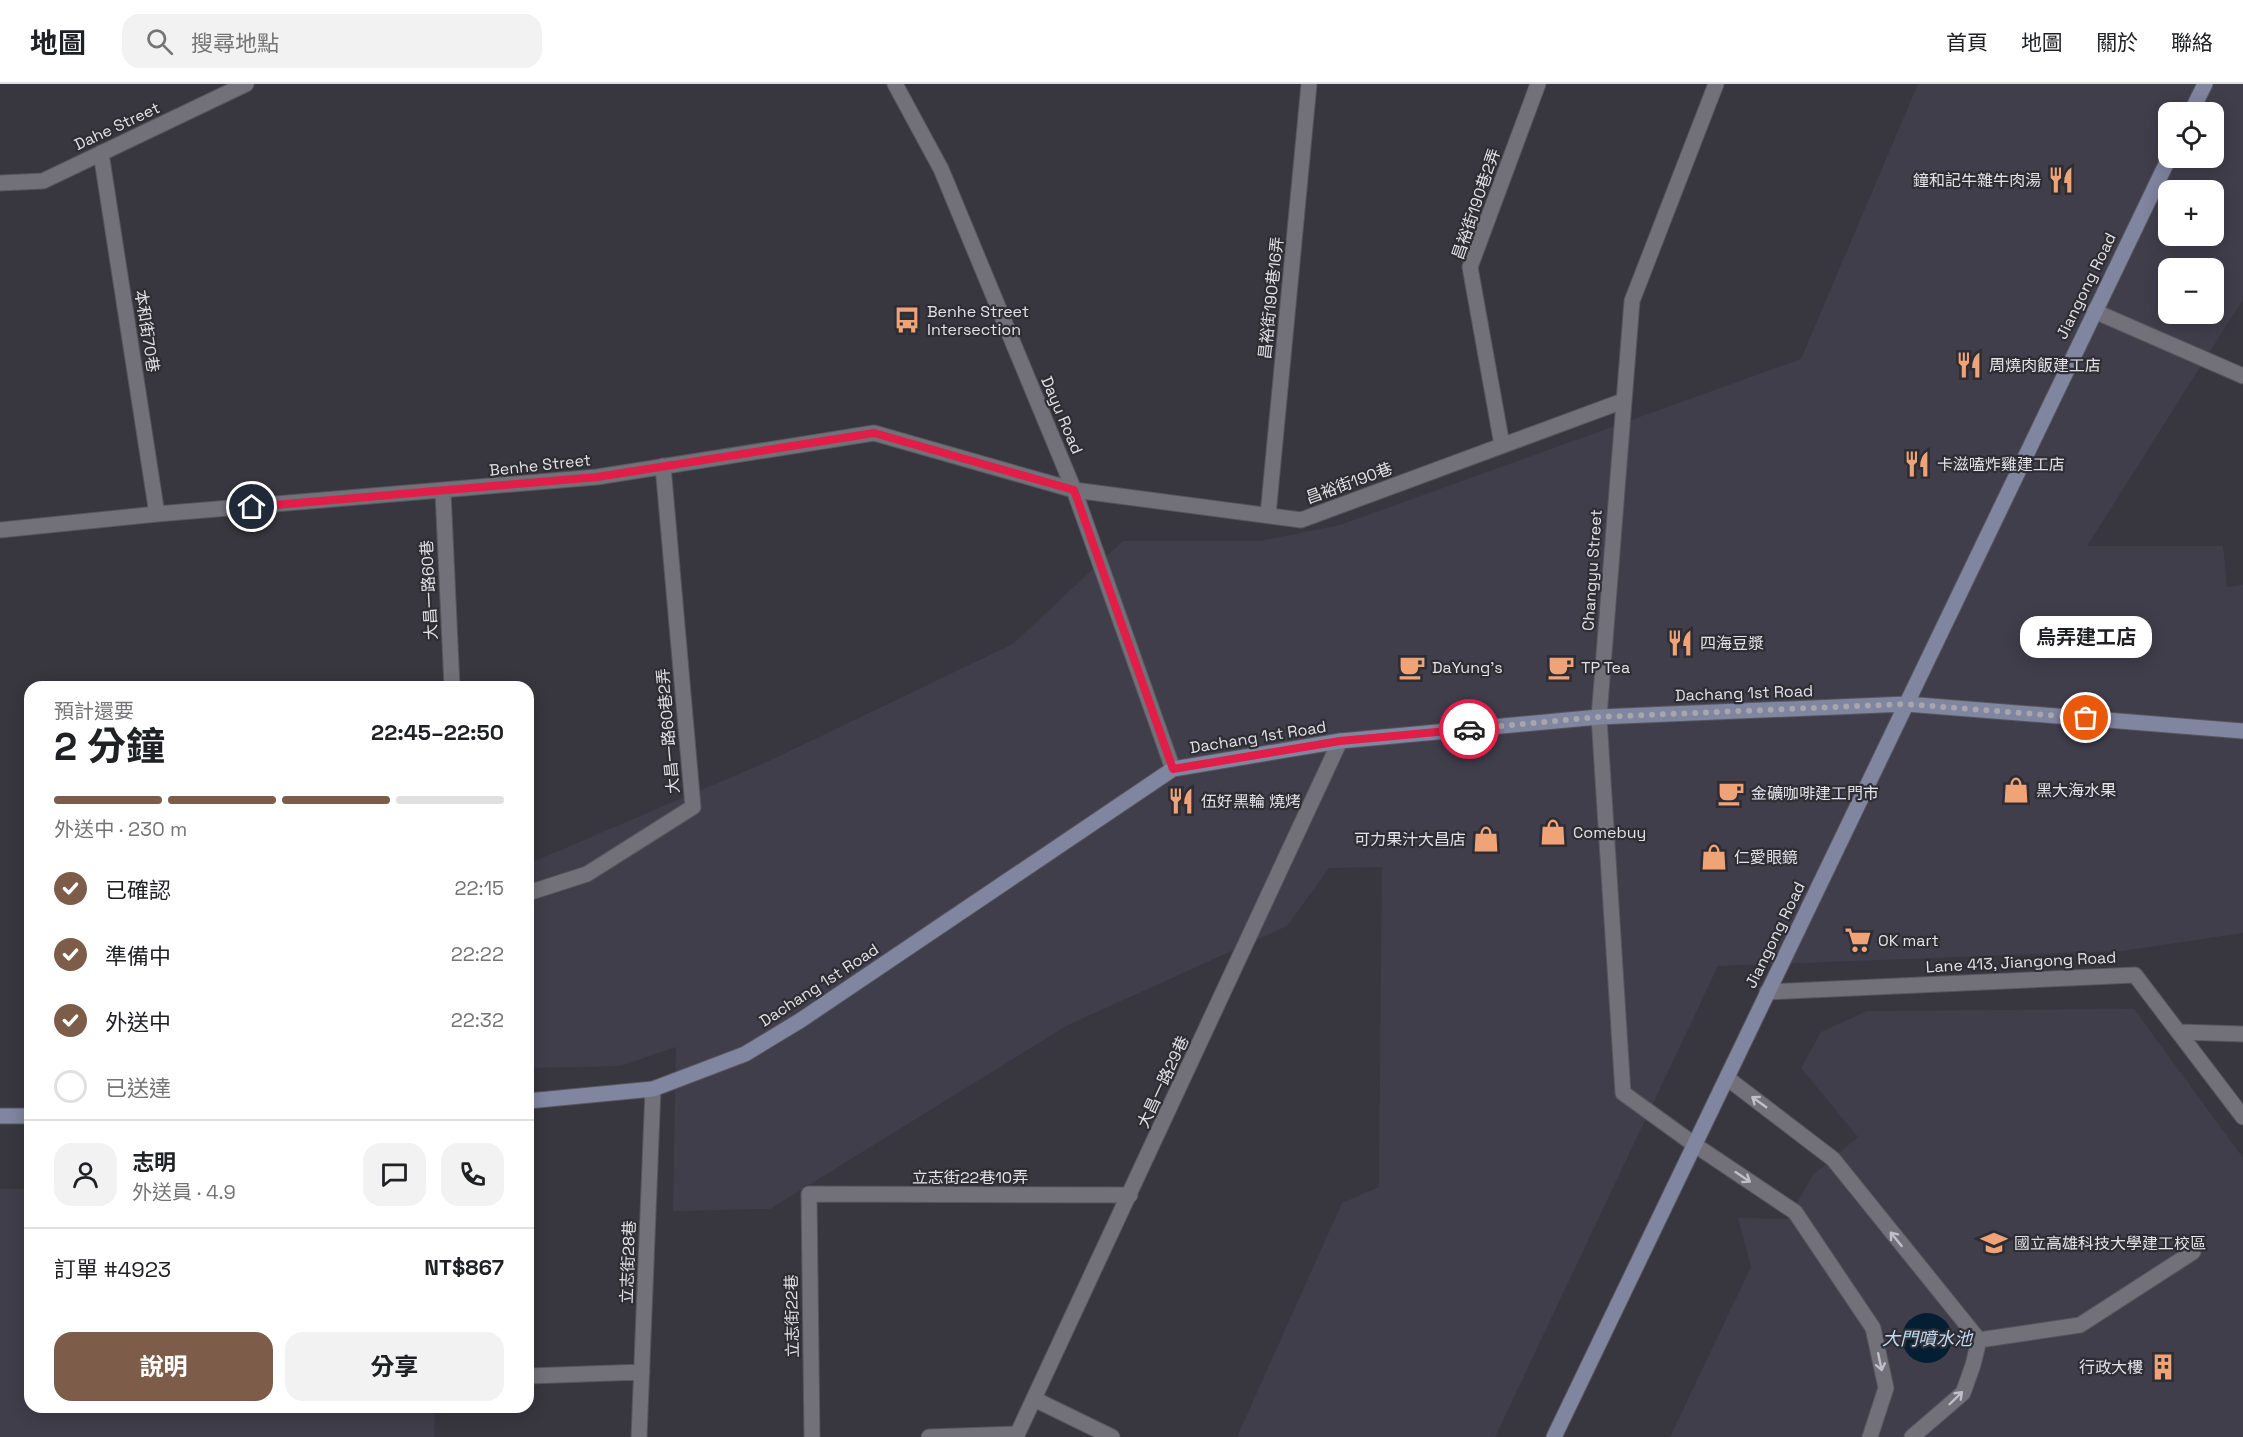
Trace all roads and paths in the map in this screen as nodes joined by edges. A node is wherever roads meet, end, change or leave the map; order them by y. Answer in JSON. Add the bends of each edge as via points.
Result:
{"nodes":[{"id":1,"x":246,"y":84,"type":"edge"},
{"id":2,"x":895,"y":84,"type":"edge"},
{"id":3,"x":1309,"y":84,"type":"edge"},
{"id":4,"x":1538,"y":84,"type":"edge"},
{"id":5,"x":1716,"y":84,"type":"edge"},
{"id":6,"x":2205,"y":84,"type":"edge"},
{"id":7,"x":2196,"y":102,"type":"edge"},
{"id":8,"x":101,"y":153,"type":"junction"},
{"id":9,"x":2164,"y":168,"type":"edge"},
{"id":10,"x":0,"y":183,"type":"edge"},
{"id":11,"x":2094,"y":311,"type":"junction"},
{"id":12,"x":2243,"y":376,"type":"edge"},
{"id":13,"x":1623,"y":401,"type":"junction"},
{"id":14,"x":1502,"y":445,"type":"junction"},
{"id":15,"x":663,"y":466,"type":"junction"},
{"id":16,"x":1074,"y":490,"type":"junction"},
{"id":17,"x":443,"y":492,"type":"junction"},
{"id":18,"x":157,"y":514,"type":"junction"},
{"id":19,"x":1268,"y":515,"type":"junction"},
{"id":20,"x":0,"y":530,"type":"edge"},
{"id":21,"x":452,"y":681,"type":"edge"},
{"id":22,"x":1906,"y":704,"type":"junction"},
{"id":23,"x":1599,"y":717,"type":"junction"},
{"id":24,"x":2243,"y":731,"type":"edge"},
{"id":25,"x":1340,"y":741,"type":"junction"},
{"id":26,"x":1173,"y":769,"type":"junction"},
{"id":27,"x":534,"y":890,"type":"edge"},
{"id":28,"x":1767,"y":992,"type":"junction"},
{"id":29,"x":2180,"y":1032,"type":"junction"},
{"id":30,"x":2243,"y":1034,"type":"edge"},
{"id":31,"x":1727,"y":1078,"type":"junction"},
{"id":32,"x":653,"y":1089,"type":"junction"},
{"id":33,"x":534,"y":1100,"type":"edge"},
{"id":34,"x":0,"y":1116,"type":"edge"},
{"id":35,"x":24,"y":1116,"type":"edge"},
{"id":36,"x":2243,"y":1117,"type":"edge"},
{"id":37,"x":1695,"y":1145,"type":"junction"},
{"id":38,"x":809,"y":1194,"type":"joint"},
{"id":39,"x":1131,"y":1195,"type":"junction"},
{"id":40,"x":2193,"y":1252,"type":"dead end"},
{"id":41,"x":1979,"y":1340,"type":"junction"},
{"id":42,"x":642,"y":1372,"type":"junction"},
{"id":43,"x":534,"y":1376,"type":"edge"},
{"id":44,"x":1034,"y":1399,"type":"junction"},
{"id":45,"x":1017,"y":1435,"type":"edge"},
{"id":46,"x":639,"y":1437,"type":"edge"},
{"id":47,"x":812,"y":1437,"type":"edge"},
{"id":48,"x":928,"y":1437,"type":"edge"},
{"id":49,"x":1112,"y":1437,"type":"edge"},
{"id":50,"x":1554,"y":1437,"type":"edge"},
{"id":51,"x":1870,"y":1437,"type":"edge"},
{"id":52,"x":1912,"y":1437,"type":"edge"}],
"edges":[{"from":1,"to":8,"type":"street","name":"Dahe Street"},
{"from":2,"to":16,"type":"street","name":"Dayu Road","via":[[941,170]]},
{"from":3,"to":19,"type":"street","name":"昌裕街190巷16弄"},
{"from":4,"to":14,"type":"street","name":"昌裕街190巷2弄","via":[[1470,267]]},
{"from":5,"to":13,"type":"street","name":"Changyu Street","via":[[1632,301]]},
{"from":6,"to":7,"type":"street"},
{"from":8,"to":10,"type":"street","name":"Dahe Street","via":[[43,181]]},
{"from":8,"to":18,"type":"street","name":"本和街70巷"},
{"from":9,"to":11,"type":"street","name":"Jiangong Road"},
{"from":11,"to":12,"type":"street"},
{"from":11,"to":22,"type":"street","name":"Jiangong Road"},
{"from":13,"to":14,"type":"street","name":"昌裕街190巷"},
{"from":13,"to":23,"type":"street","name":"Changyu Street"},
{"from":14,"to":19,"type":"street","name":"昌裕街190巷","via":[[1301,520]]},
{"from":15,"to":16,"type":"street","name":"Benhe Street","via":[[874,433]]},
{"from":15,"to":17,"type":"street","name":"Benhe Street","via":[[597,477]]},
{"from":15,"to":27,"type":"street","name":"大昌一路60巷2弄","via":[[693,807],[587,874]]},
{"from":16,"to":19,"type":"street","name":"昌裕街190巷"},
{"from":16,"to":26,"type":"street","name":"Dayu Road"},
{"from":17,"to":18,"type":"street","name":"Benhe Street"},
{"from":17,"to":21,"type":"street","name":"大昌一路60巷"},
{"from":18,"to":20,"type":"street","name":"Benhe Street"},
{"from":22,"to":23,"type":"street","name":"Dachang 1st Road"},
{"from":22,"to":24,"type":"street","name":"Dachang 1st Road"},
{"from":22,"to":28,"type":"street","name":"Jiangong Road"},
{"from":23,"to":25,"type":"street","name":"Dachang 1st Road"},
{"from":23,"to":37,"type":"street","name":"Changyu Street","via":[[1623,1093]]},
{"from":25,"to":26,"type":"street","name":"Dachang 1st Road"},
{"from":25,"to":39,"type":"street","name":"大昌一路29巷"},
{"from":26,"to":32,"type":"street","name":"Dachang 1st Road","via":[[773,1037],[745,1054]]},
{"from":28,"to":29,"type":"street","name":"Lane 413, Jiangong Road","via":[[2135,975]]},
{"from":28,"to":31,"type":"street","name":"Jiangong Road"},
{"from":29,"to":30,"type":"street"},
{"from":29,"to":36,"type":"street","name":"Lane 413, Jiangong Road"},
{"from":31,"to":37,"type":"street","name":"Jiangong Road"},
{"from":41,"to":31,"type":"street","one_way":true,"via":[[1833,1159]]},
{"from":32,"to":33,"type":"street","name":"Dachang 1st Road"},
{"from":32,"to":42,"type":"street","name":"立志街28巷"},
{"from":34,"to":35,"type":"street"},
{"from":37,"to":50,"type":"street","name":"Jiangong Road"},
{"from":37,"to":51,"type":"street","one_way":true,"via":[[1794,1212],[1873,1328],[1886,1388]]},
{"from":38,"to":39,"type":"street","name":"立志街22巷10弄"},
{"from":38,"to":47,"type":"street","name":"立志街22巷"},
{"from":39,"to":44,"type":"street","name":"大昌一路29巷"},
{"from":40,"to":41,"type":"street","via":[[2080,1325]]},
{"from":52,"to":41,"type":"street","one_way":true,"via":[[1963,1393]]},
{"from":42,"to":43,"type":"street"},
{"from":42,"to":46,"type":"street","name":"立志街28巷"},
{"from":44,"to":45,"type":"street","name":"大昌一路29巷"},
{"from":44,"to":49,"type":"street"},
{"from":45,"to":48,"type":"street"}]}
